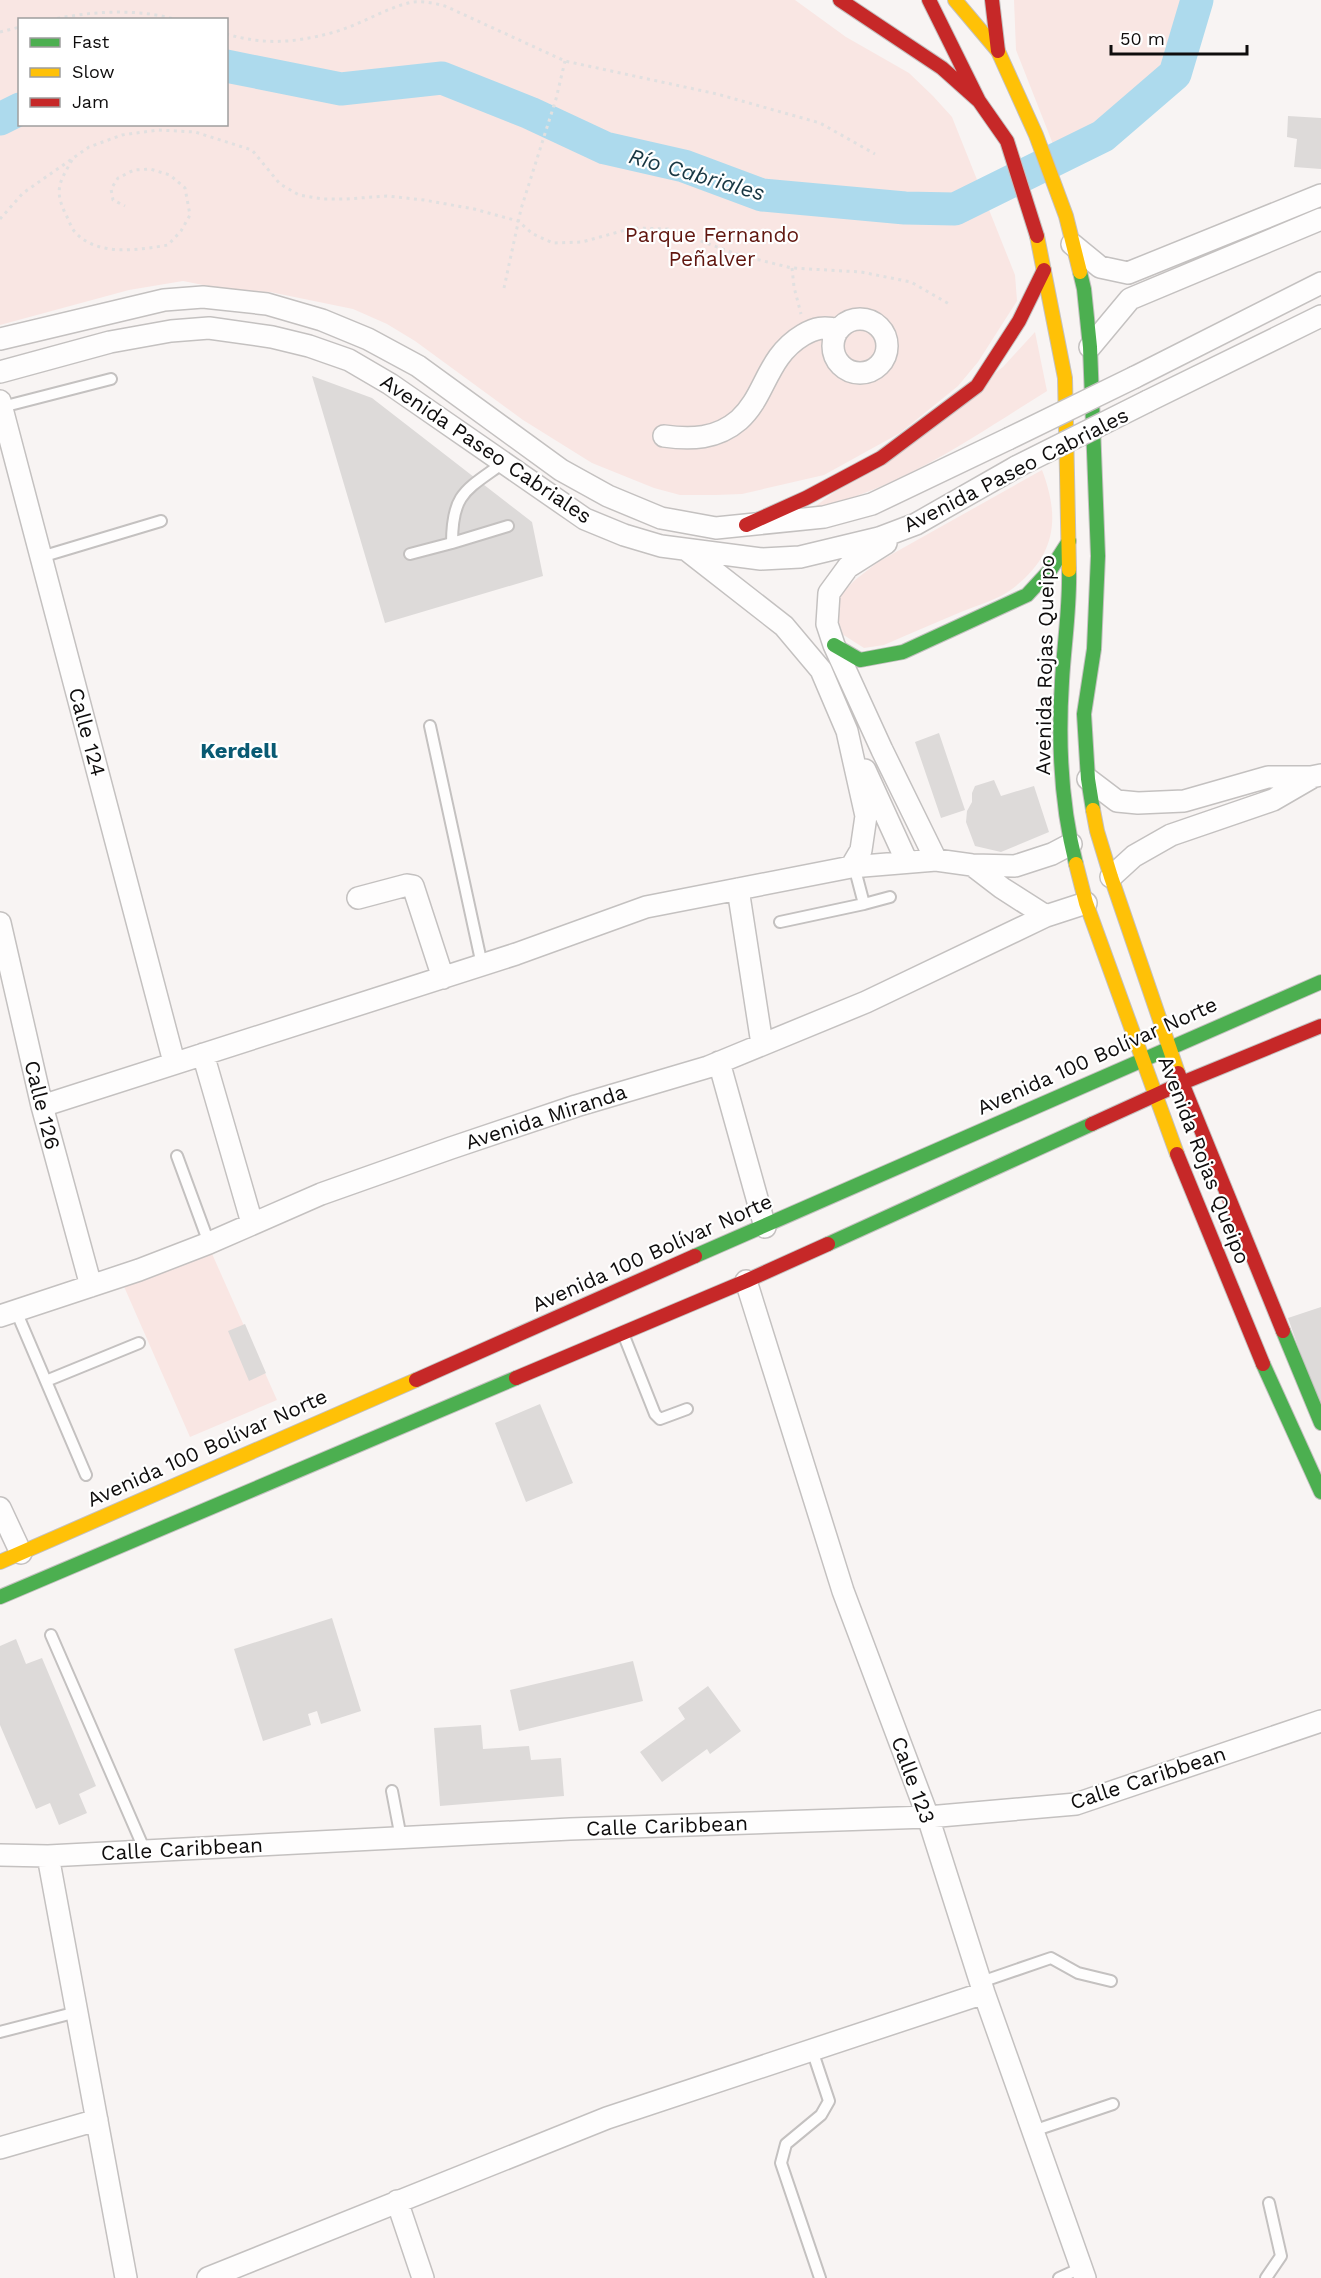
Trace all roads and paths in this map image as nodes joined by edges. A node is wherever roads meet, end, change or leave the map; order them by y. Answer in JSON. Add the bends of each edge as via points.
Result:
{"nodes":[{"id":1,"x":840,"y":0,"type":"edge"},
{"id":2,"x":929,"y":0,"type":"edge"},
{"id":3,"x":955,"y":0,"type":"edge"},
{"id":4,"x":992,"y":0,"type":"edge"},
{"id":5,"x":59,"y":18,"type":"edge"},
{"id":6,"x":168,"y":18,"type":"edge"},
{"id":7,"x":18,"y":28,"type":"edge"},
{"id":8,"x":0,"y":32,"type":"edge"},
{"id":9,"x":228,"y":34,"type":"edge"},
{"id":10,"x":998,"y":51,"type":"junction"},
{"id":11,"x":565,"y":61,"type":"junction"},
{"id":12,"x":979,"y":101,"type":"junction"},
{"id":13,"x":875,"y":154,"type":"dead end"},
{"id":14,"x":73,"y":158,"type":"junction"},
{"id":15,"x":1321,"y":195,"type":"edge"},
{"id":16,"x":125,"y":206,"type":"dead end"},
{"id":17,"x":0,"y":219,"type":"edge"},
{"id":18,"x":1321,"y":219,"type":"edge"},
{"id":19,"x":518,"y":221,"type":"junction"},
{"id":20,"x":1072,"y":244,"type":"junction"},
{"id":21,"x":792,"y":268,"type":"junction"},
{"id":22,"x":1044,"y":270,"type":"junction"},
{"id":23,"x":1321,"y":283,"type":"edge"},
{"id":24,"x":504,"y":288,"type":"dead end"},
{"id":25,"x":951,"y":305,"type":"dead end"},
{"id":26,"x":1321,"y":316,"type":"edge"},
{"id":27,"x":838,"y":330,"type":"dead end"},
{"id":28,"x":808,"y":332,"type":"junction"},
{"id":29,"x":0,"y":339,"type":"edge"},
{"id":30,"x":1090,"y":347,"type":"junction"},
{"id":31,"x":0,"y":372,"type":"edge"},
{"id":32,"x":111,"y":379,"type":"dead end"},
{"id":33,"x":1,"y":404,"type":"edge"},
{"id":34,"x":664,"y":436,"type":"dead end"},
{"id":35,"x":503,"y":463,"type":"junction"},
{"id":36,"x":161,"y":520,"type":"dead end"},
{"id":37,"x":916,"y":524,"type":"junction"},
{"id":38,"x":746,"y":525,"type":"junction"},
{"id":39,"x":508,"y":526,"type":"dead end"},
{"id":40,"x":1069,"y":541,"type":"junction"},
{"id":41,"x":452,"y":543,"type":"junction"},
{"id":42,"x":688,"y":551,"type":"junction"},
{"id":43,"x":410,"y":554,"type":"dead end"},
{"id":44,"x":41,"y":557,"type":"junction"},
{"id":45,"x":834,"y":645,"type":"junction"},
{"id":46,"x":430,"y":726,"type":"dead end"},
{"id":47,"x":847,"y":731,"type":"junction"},
{"id":48,"x":1316,"y":776,"type":"edge"},
{"id":49,"x":1088,"y":780,"type":"junction"},
{"id":50,"x":1071,"y":844,"type":"junction"},
{"id":51,"x":936,"y":860,"type":"junction"},
{"id":52,"x":907,"y":862,"type":"junction"},
{"id":53,"x":972,"y":865,"type":"junction"},
{"id":54,"x":853,"y":866,"type":"junction"},
{"id":55,"x":1111,"y":877,"type":"junction"},
{"id":56,"x":738,"y":889,"type":"junction"},
{"id":57,"x":890,"y":897,"type":"dead end"},
{"id":58,"x":358,"y":898,"type":"dead end"},
{"id":59,"x":1086,"y":903,"type":"junction"},
{"id":60,"x":864,"y":904,"type":"junction"},
{"id":61,"x":1046,"y":916,"type":"junction"},
{"id":62,"x":780,"y":922,"type":"dead end"},
{"id":63,"x":0,"y":923,"type":"edge"},
{"id":64,"x":482,"y":965,"type":"junction"},
{"id":65,"x":443,"y":978,"type":"junction"},
{"id":66,"x":1321,"y":982,"type":"edge"},
{"id":67,"x":1318,"y":1035,"type":"edge"},
{"id":68,"x":762,"y":1044,"type":"junction"},
{"id":69,"x":1171,"y":1046,"type":"junction"},
{"id":70,"x":202,"y":1054,"type":"junction"},
{"id":71,"x":1143,"y":1058,"type":"junction"},
{"id":72,"x":174,"y":1062,"type":"junction"},
{"id":73,"x":719,"y":1062,"type":"junction"},
{"id":74,"x":1182,"y":1083,"type":"junction"},
{"id":75,"x":1155,"y":1095,"type":"junction"},
{"id":76,"x":42,"y":1106,"type":"junction"},
{"id":77,"x":177,"y":1156,"type":"dead end"},
{"id":78,"x":252,"y":1223,"type":"junction"},
{"id":79,"x":765,"y":1227,"type":"junction"},
{"id":80,"x":209,"y":1242,"type":"junction"},
{"id":81,"x":746,"y":1281,"type":"junction"},
{"id":82,"x":91,"y":1286,"type":"junction"},
{"id":83,"x":8,"y":1314,"type":"edge"},
{"id":84,"x":623,"y":1333,"type":"junction"},
{"id":85,"x":139,"y":1343,"type":"dead end"},
{"id":86,"x":46,"y":1381,"type":"junction"},
{"id":87,"x":687,"y":1409,"type":"dead end"},
{"id":88,"x":1321,"y":1423,"type":"edge"},
{"id":89,"x":86,"y":1475,"type":"dead end"},
{"id":90,"x":1321,"y":1492,"type":"edge"},
{"id":91,"x":0,"y":1508,"type":"edge"},
{"id":92,"x":21,"y":1553,"type":"junction"},
{"id":93,"x":0,"y":1562,"type":"edge"},
{"id":94,"x":0,"y":1597,"type":"edge"},
{"id":95,"x":51,"y":1635,"type":"dead end"},
{"id":96,"x":1321,"y":1721,"type":"edge"},
{"id":97,"x":392,"y":1791,"type":"dead end"},
{"id":98,"x":928,"y":1817,"type":"junction"},
{"id":99,"x":401,"y":1838,"type":"junction"},
{"id":100,"x":145,"y":1851,"type":"junction"},
{"id":101,"x":0,"y":1855,"type":"edge"},
{"id":102,"x":48,"y":1856,"type":"junction"},
{"id":103,"x":1111,"y":1981,"type":"dead end"},
{"id":104,"x":982,"y":1988,"type":"junction"},
{"id":105,"x":76,"y":2012,"type":"junction"},
{"id":106,"x":0,"y":2032,"type":"edge"},
{"id":107,"x":812,"y":2050,"type":"junction"},
{"id":108,"x":1113,"y":2103,"type":"dead end"},
{"id":109,"x":97,"y":2120,"type":"junction"},
{"id":110,"x":1033,"y":2131,"type":"junction"},
{"id":111,"x":0,"y":2148,"type":"edge"},
{"id":112,"x":397,"y":2201,"type":"junction"},
{"id":113,"x":1269,"y":2203,"type":"dead end"},
{"id":114,"x":1083,"y":2273,"type":"edge"},
{"id":115,"x":126,"y":2278,"type":"edge"},
{"id":116,"x":208,"y":2278,"type":"edge"},
{"id":117,"x":423,"y":2278,"type":"edge"},
{"id":118,"x":820,"y":2278,"type":"edge"},
{"id":119,"x":1059,"y":2278,"type":"edge"},
{"id":120,"x":1266,"y":2278,"type":"edge"}],
"edges":[{"from":1,"to":12,"type":"main road","via":[[942,68]]},
{"from":2,"to":12,"type":"main road","name":"Avenida Rojas Queipo"},
{"from":3,"to":10,"type":"main road","name":"Avenida Rojas Queipo"},
{"from":4,"to":10,"type":"main road"},
{"from":5,"to":6,"type":"path","via":[[82,13]]},
{"from":7,"to":8,"type":"path"},
{"from":9,"to":11,"type":"path","via":[[274,43],[302,39],[332,33],[410,2],[430,2]]},
{"from":10,"to":20,"type":"main road","name":"Avenida Rojas Queipo","via":[[1036,135],[1066,216]]},
{"from":11,"to":13,"type":"path","via":[[717,94],[820,123]]},
{"from":11,"to":19,"type":"path"},
{"from":12,"to":22,"type":"main road","name":"Avenida Rojas Queipo","via":[[1007,141],[1036,230]]},
{"from":14,"to":16,"type":"path","via":[[58,194],[75,232],[96,245],[119,250],[168,245],[190,215],[185,188],[170,175],[150,170],[134,170],[118,177],[111,189],[112,200]]},
{"from":14,"to":17,"type":"path","via":[[23,193]]},
{"from":14,"to":19,"type":"path","via":[[88,147],[122,135],[158,130],[195,132],[252,150],[280,184],[299,195],[323,199],[387,196],[424,200]]},
{"from":15,"to":20,"type":"street","via":[[1128,273],[1100,267]]},
{"from":18,"to":30,"type":"street","via":[[1130,299]]},
{"from":19,"to":21,"type":"path","via":[[533,234],[553,243],[582,242],[633,228],[668,229],[739,255]]},
{"from":19,"to":24,"type":"path"},
{"from":20,"to":30,"type":"main road","name":"Avenida Rojas Queipo","via":[[1084,289]]},
{"from":21,"to":25,"type":"path","via":[[861,272],[911,282]]},
{"from":21,"to":28,"type":"path"},
{"from":22,"to":38,"type":"main road","via":[[1019,321],[977,386],[881,458]]},
{"from":22,"to":40,"type":"main road","name":"Avenida Rojas Queipo","via":[[1065,378]]},
{"from":23,"to":38,"type":"street","name":"Avenida Paseo Cabriales","bridge":true,"via":[[872,504],[824,517]]},
{"from":26,"to":37,"type":"street","name":"Avenida Paseo Cabriales","bridge":true,"via":[[1016,467]]},
{"from":27,"to":28,"type":"street","via":[[828,327]]},
{"from":28,"to":34,"type":"street","via":[[788,344],[752,403],[734,424],[707,436]]},
{"from":29,"to":38,"type":"street","name":"Avenida Paseo Cabriales","via":[[164,300],[204,297],[267,304],[322,320],[418,366],[561,470],[608,496],[661,518],[716,528]]},
{"from":30,"to":49,"type":"main road","name":"Avenida Rojas Queipo","via":[[1098,556],[1094,649],[1084,714]]},
{"from":31,"to":35,"type":"street","name":"Avenida Paseo Cabriales","via":[[110,342],[171,331],[208,328],[272,337],[349,360]]},
{"from":32,"to":33,"type":"lane"},
{"from":33,"to":44,"type":"street","name":"Calle 124"},
{"from":35,"to":41,"type":"lane","via":[[464,491],[452,519]]},
{"from":35,"to":42,"type":"street","name":"Avenida Paseo Cabriales","via":[[585,519],[624,535]]},
{"from":36,"to":44,"type":"lane"},
{"from":37,"to":42,"type":"street","name":"Avenida Paseo Cabriales","via":[[879,538],[800,556],[761,559]]},
{"from":37,"to":45,"type":"street","via":[[848,567],[829,592],[827,624]]},
{"from":39,"to":41,"type":"lane"},
{"from":40,"to":45,"type":"main road","via":[[1027,595],[903,652],[860,660]]},
{"from":40,"to":50,"type":"main road","name":"Avenida Rojas Queipo","via":[[1061,770]]},
{"from":41,"to":43,"type":"lane"},
{"from":42,"to":47,"type":"street","via":[[784,626],[821,670]]},
{"from":44,"to":72,"type":"street","name":"Calle 124"},
{"from":45,"to":51,"type":"street"},
{"from":46,"to":64,"type":"lane"},
{"from":47,"to":52,"type":"street"},
{"from":47,"to":54,"type":"street","via":[[866,816],[861,850]]},
{"from":48,"to":49,"type":"street","via":[[1268,777],[1184,801],[1138,803],[1118,801]]},
{"from":48,"to":55,"type":"street","via":[[1273,801],[1171,835],[1134,856]]},
{"from":49,"to":55,"type":"main road","name":"Avenida Rojas Queipo","via":[[1097,831]]},
{"from":50,"to":53,"type":"street","via":[[1015,866]]},
{"from":50,"to":59,"type":"main road","name":"Avenida Rojas Queipo"},
{"from":51,"to":52,"type":"street"},
{"from":51,"to":53,"type":"street"},
{"from":52,"to":54,"type":"street"},
{"from":53,"to":61,"type":"street"},
{"from":54,"to":56,"type":"street"},
{"from":54,"to":60,"type":"lane"},
{"from":55,"to":69,"type":"main road","name":"Avenida Rojas Queipo"},
{"from":56,"to":64,"type":"street","via":[[646,907]]},
{"from":56,"to":68,"type":"street"},
{"from":57,"to":60,"type":"lane"},
{"from":58,"to":65,"type":"street","via":[[413,886]]},
{"from":59,"to":61,"type":"street","name":"Avenida Miranda"},
{"from":59,"to":71,"type":"main road","name":"Avenida Rojas Queipo"},
{"from":60,"to":62,"type":"lane"},
{"from":61,"to":68,"type":"street","name":"Avenida Miranda","via":[[866,1002]]},
{"from":63,"to":76,"type":"street","name":"Calle 126"},
{"from":64,"to":65,"type":"street"},
{"from":65,"to":70,"type":"street"},
{"from":66,"to":69,"type":"main road","name":"Avenida 100 Bolívar Norte"},
{"from":67,"to":74,"type":"main road"},
{"from":68,"to":73,"type":"street","name":"Avenida Miranda"},
{"from":69,"to":71,"type":"main road","name":"Avenida 100 Bolívar Norte"},
{"from":69,"to":74,"type":"main road","name":"Avenida Rojas Queipo"},
{"from":70,"to":72,"type":"street"},
{"from":70,"to":78,"type":"street"},
{"from":71,"to":75,"type":"main road","name":"Avenida Rojas Queipo"},
{"from":71,"to":79,"type":"main road","name":"Avenida 100 Bolívar Norte"},
{"from":72,"to":76,"type":"street"},
{"from":73,"to":78,"type":"street","name":"Avenida Miranda","via":[[451,1148]]},
{"from":73,"to":79,"type":"street"},
{"from":74,"to":75,"type":"main road"},
{"from":74,"to":88,"type":"main road","name":"Avenida Rojas Queipo"},
{"from":75,"to":81,"type":"main road"},
{"from":75,"to":90,"type":"main road","name":"Avenida Rojas Queipo","via":[[1244,1321]]},
{"from":76,"to":82,"type":"street","name":"Calle 126"},
{"from":77,"to":80,"type":"lane"},
{"from":78,"to":80,"type":"street","name":"Avenida Miranda"},
{"from":79,"to":92,"type":"main road","name":"Avenida 100 Bolívar Norte"},
{"from":80,"to":82,"type":"street","name":"Avenida Miranda"},
{"from":81,"to":84,"type":"main road"},
{"from":81,"to":98,"type":"street","name":"Calle 123","via":[[843,1592]]},
{"from":82,"to":83,"type":"street","name":"Avenida Miranda"},
{"from":83,"to":86,"type":"lane"},
{"from":84,"to":87,"type":"lane","via":[[655,1414],[660,1419]]},
{"from":84,"to":94,"type":"main road"},
{"from":85,"to":86,"type":"lane"},
{"from":86,"to":89,"type":"lane"},
{"from":91,"to":92,"type":"street"},
{"from":92,"to":93,"type":"main road","name":"Avenida 100 Bolívar Norte"},
{"from":95,"to":100,"type":"lane"},
{"from":96,"to":98,"type":"street","name":"Calle Caribbean","via":[[1076,1804]]},
{"from":97,"to":99,"type":"lane"},
{"from":98,"to":99,"type":"street","name":"Calle Caribbean"},
{"from":98,"to":104,"type":"street","name":"Calle 123"},
{"from":99,"to":100,"type":"street","name":"Calle Caribbean"},
{"from":100,"to":102,"type":"street","name":"Calle Caribbean"},
{"from":101,"to":102,"type":"street","name":"Calle Caribbean"},
{"from":102,"to":105,"type":"street"},
{"from":103,"to":104,"type":"lane","via":[[1077,1973],[1051,1958]]},
{"from":104,"to":107,"type":"street"},
{"from":104,"to":110,"type":"street","name":"Calle 123"},
{"from":105,"to":106,"type":"lane"},
{"from":105,"to":109,"type":"street"},
{"from":107,"to":112,"type":"street","via":[[607,2118]]},
{"from":107,"to":118,"type":"lane","via":[[829,2101],[821,2115],[786,2144],[781,2163]]},
{"from":108,"to":110,"type":"lane"},
{"from":109,"to":111,"type":"street"},
{"from":109,"to":115,"type":"street"},
{"from":110,"to":114,"type":"street","name":"Calle 123"},
{"from":112,"to":116,"type":"street"},
{"from":112,"to":117,"type":"street"},
{"from":113,"to":120,"type":"lane","via":[[1281,2256]]},
{"from":114,"to":119,"type":"lane"}]}
